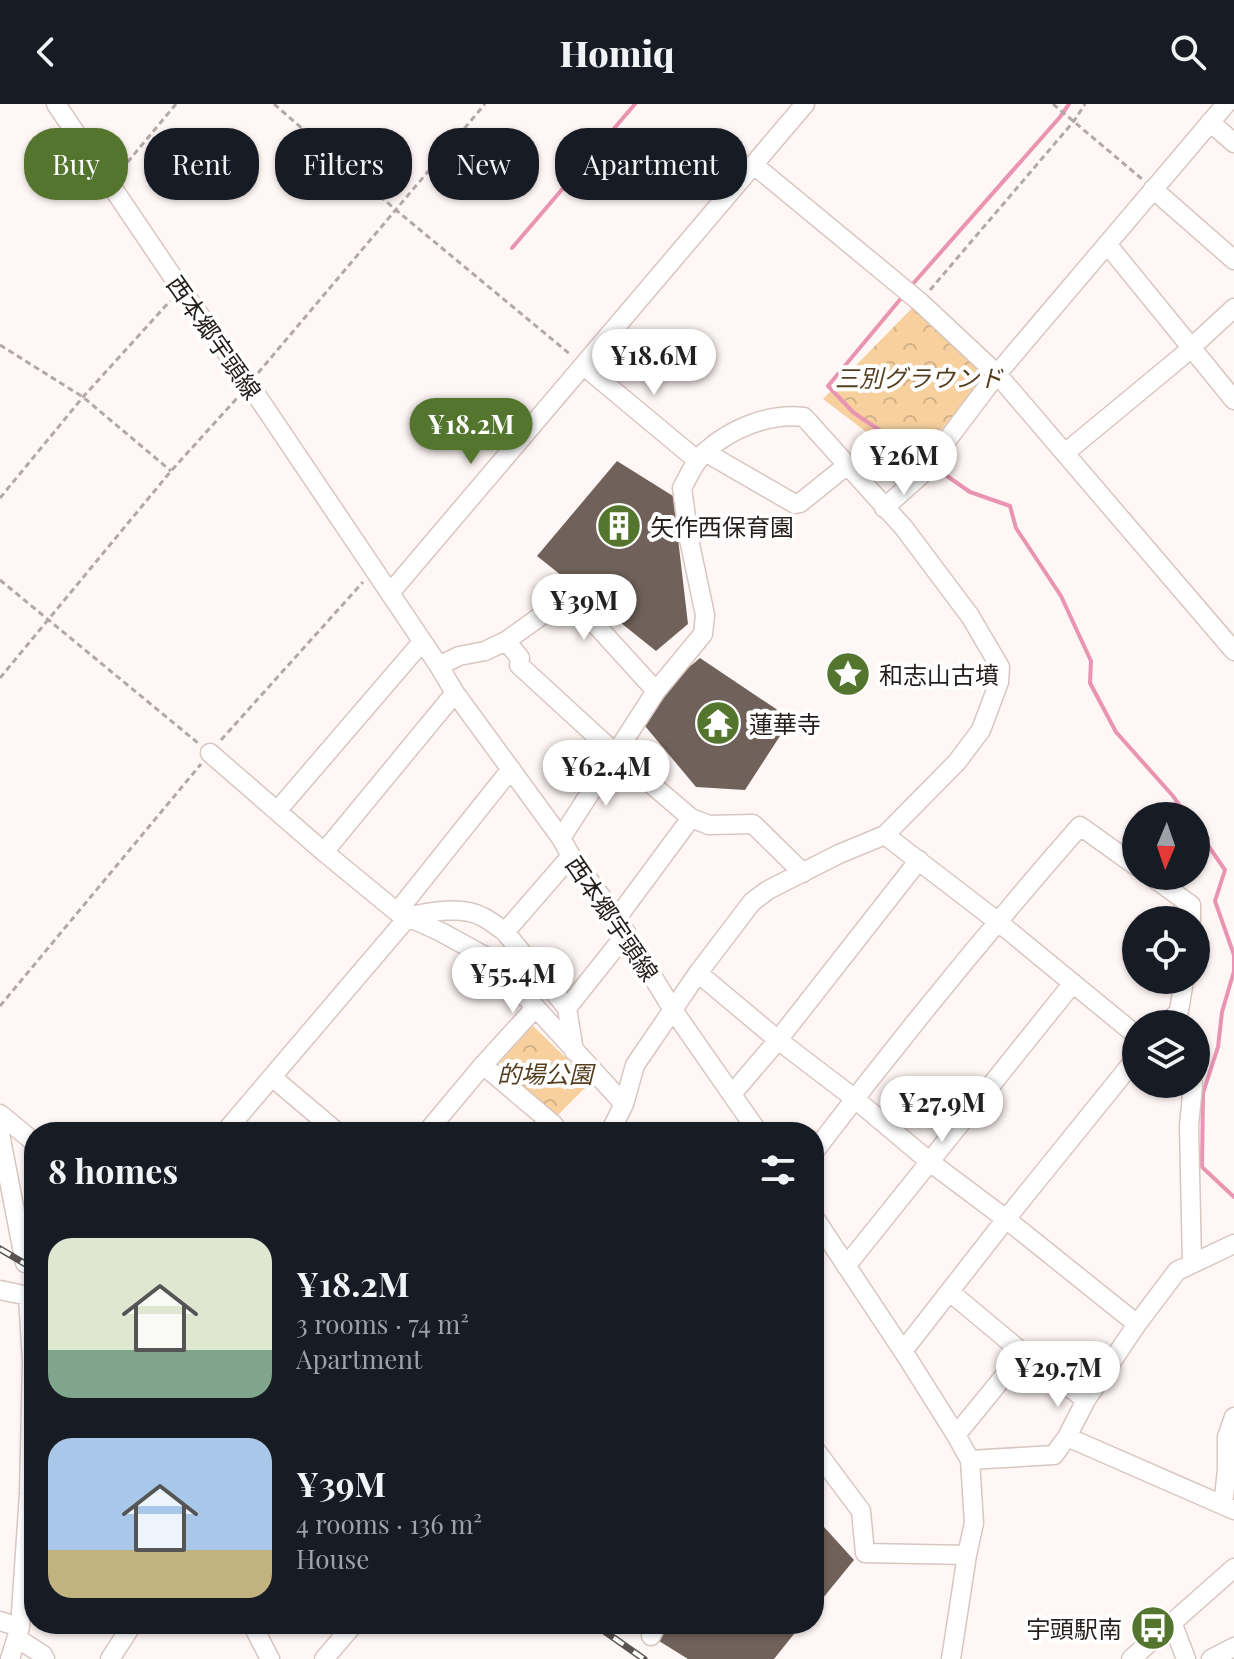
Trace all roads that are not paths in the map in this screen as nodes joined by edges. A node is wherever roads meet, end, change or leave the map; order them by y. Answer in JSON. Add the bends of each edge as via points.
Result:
{"nodes":[{"id":1,"x":56,"y":104,"type":"edge"},
{"id":2,"x":805,"y":104,"type":"edge"},
{"id":3,"x":1226,"y":104,"type":"edge"},
{"id":4,"x":1210,"y":122,"type":"junction"},
{"id":5,"x":1234,"y":143,"type":"edge"},
{"id":6,"x":754,"y":165,"type":"junction"},
{"id":7,"x":1153,"y":189,"type":"junction"},
{"id":8,"x":1107,"y":244,"type":"junction"},
{"id":9,"x":1234,"y":260,"type":"edge"},
{"id":10,"x":1234,"y":308,"type":"edge"},
{"id":11,"x":1191,"y":348,"type":"junction"},
{"id":12,"x":584,"y":366,"type":"junction"},
{"id":13,"x":997,"y":374,"type":"junction"},
{"id":14,"x":1234,"y":400,"type":"edge"},
{"id":15,"x":1065,"y":453,"type":"junction"},
{"id":16,"x":701,"y":456,"type":"junction"},
{"id":17,"x":846,"y":466,"type":"junction"},
{"id":18,"x":884,"y":508,"type":"junction"},
{"id":19,"x":390,"y":593,"type":"junction"},
{"id":20,"x":506,"y":641,"type":"junction"},
{"id":21,"x":422,"y":642,"type":"junction"},
{"id":22,"x":1234,"y":651,"type":"edge"},
{"id":23,"x":439,"y":666,"type":"junction"},
{"id":24,"x":656,"y":691,"type":"junction"},
{"id":25,"x":455,"y":693,"type":"junction"},
{"id":26,"x":210,"y":753,"type":"road end"},
{"id":27,"x":616,"y":754,"type":"junction"},
{"id":28,"x":511,"y":769,"type":"junction"},
{"id":29,"x":277,"y":811,"type":"junction"},
{"id":30,"x":691,"y":818,"type":"junction"},
{"id":31,"x":885,"y":835,"type":"junction"},
{"id":32,"x":561,"y":838,"type":"junction"},
{"id":33,"x":324,"y":852,"type":"junction"},
{"id":34,"x":571,"y":856,"type":"junction"},
{"id":35,"x":1122,"y":856,"type":"edge"},
{"id":36,"x":919,"y":860,"type":"junction"},
{"id":37,"x":803,"y":873,"type":"junction"},
{"id":38,"x":1170,"y":890,"type":"edge"},
{"id":39,"x":1191,"y":906,"type":"edge"},
{"id":40,"x":403,"y":914,"type":"junction"},
{"id":41,"x":997,"y":921,"type":"junction"},
{"id":42,"x":622,"y":926,"type":"junction"},
{"id":43,"x":505,"y":932,"type":"junction"},
{"id":44,"x":698,"y":973,"type":"junction"},
{"id":45,"x":1073,"y":983,"type":"junction"},
{"id":46,"x":535,"y":1008,"type":"junction"},
{"id":47,"x":567,"y":1008,"type":"junction"},
{"id":48,"x":673,"y":1010,"type":"junction"},
{"id":49,"x":1122,"y":1023,"type":"edge"},
{"id":50,"x":778,"y":1040,"type":"junction"},
{"id":51,"x":574,"y":1051,"type":"junction"},
{"id":52,"x":483,"y":1065,"type":"junction"},
{"id":53,"x":1122,"y":1075,"type":"edge"},
{"id":54,"x":272,"y":1077,"type":"junction"},
{"id":55,"x":732,"y":1094,"type":"junction"},
{"id":56,"x":854,"y":1098,"type":"junction"},
{"id":57,"x":1192,"y":1098,"type":"edge"},
{"id":58,"x":624,"y":1104,"type":"junction"},
{"id":59,"x":0,"y":1114,"type":"edge"},
{"id":60,"x":234,"y":1122,"type":"edge"},
{"id":61,"x":325,"y":1122,"type":"edge"},
{"id":62,"x":435,"y":1122,"type":"edge"},
{"id":63,"x":550,"y":1122,"type":"edge"},
{"id":64,"x":615,"y":1122,"type":"edge"},
{"id":65,"x":751,"y":1122,"type":"edge"},
{"id":66,"x":0,"y":1134,"type":"edge"},
{"id":67,"x":24,"y":1134,"type":"edge"},
{"id":68,"x":824,"y":1138,"type":"edge"},
{"id":69,"x":930,"y":1162,"type":"junction"},
{"id":70,"x":1006,"y":1219,"type":"junction"},
{"id":71,"x":824,"y":1232,"type":"edge"},
{"id":72,"x":24,"y":1237,"type":"edge"},
{"id":73,"x":1234,"y":1244,"type":"edge"},
{"id":74,"x":1192,"y":1263,"type":"junction"},
{"id":75,"x":846,"y":1266,"type":"junction"},
{"id":76,"x":0,"y":1290,"type":"edge"},
{"id":77,"x":950,"y":1292,"type":"junction"},
{"id":78,"x":24,"y":1297,"type":"edge"},
{"id":79,"x":1137,"y":1324,"type":"junction"},
{"id":80,"x":903,"y":1351,"type":"junction"},
{"id":81,"x":1023,"y":1353,"type":"junction"},
{"id":82,"x":1086,"y":1400,"type":"junction"},
{"id":83,"x":1234,"y":1417,"type":"edge"},
{"id":84,"x":956,"y":1435,"type":"junction"},
{"id":85,"x":1067,"y":1437,"type":"junction"},
{"id":86,"x":970,"y":1460,"type":"junction"},
{"id":87,"x":824,"y":1461,"type":"edge"},
{"id":88,"x":1229,"y":1507,"type":"edge"},
{"id":89,"x":967,"y":1555,"type":"junction"},
{"id":90,"x":24,"y":1568,"type":"edge"},
{"id":91,"x":1234,"y":1568,"type":"edge"},
{"id":92,"x":0,"y":1621,"type":"edge"},
{"id":93,"x":1172,"y":1622,"type":"junction"},
{"id":94,"x":18,"y":1632,"type":"junction"},
{"id":95,"x":126,"y":1634,"type":"edge"},
{"id":96,"x":257,"y":1634,"type":"edge"},
{"id":97,"x":345,"y":1634,"type":"edge"},
{"id":98,"x":1234,"y":1647,"type":"edge"},
{"id":99,"x":10,"y":1659,"type":"edge"},
{"id":100,"x":45,"y":1659,"type":"edge"},
{"id":101,"x":110,"y":1659,"type":"edge"},
{"id":102,"x":270,"y":1659,"type":"edge"},
{"id":103,"x":324,"y":1659,"type":"edge"},
{"id":104,"x":951,"y":1659,"type":"edge"},
{"id":105,"x":1131,"y":1659,"type":"edge"},
{"id":106,"x":1186,"y":1659,"type":"edge"},
{"id":107,"x":1211,"y":1659,"type":"edge"}],
"edges":[{"from":1,"to":19,"type":"street","name":"西本郷宇頭線"},
{"from":2,"to":6,"type":"street"},
{"from":3,"to":4,"type":"street"},
{"from":4,"to":5,"type":"street"},
{"from":4,"to":7,"type":"street"},
{"from":6,"to":12,"type":"street"},
{"from":6,"to":13,"type":"street","via":[[920,302]]},
{"from":7,"to":8,"type":"street"},
{"from":7,"to":9,"type":"street"},
{"from":8,"to":11,"type":"street"},
{"from":8,"to":13,"type":"street"},
{"from":10,"to":11,"type":"street"},
{"from":11,"to":14,"type":"street"},
{"from":11,"to":15,"type":"street"},
{"from":12,"to":16,"type":"street"},
{"from":12,"to":19,"type":"street"},
{"from":13,"to":15,"type":"street"},
{"from":13,"to":18,"type":"street","via":[[920,476]]},
{"from":15,"to":22,"type":"street"},
{"from":16,"to":17,"type":"street","via":[[795,504]]},
{"from":16,"to":17,"type":"street","via":[[736,431],[767,419],[804,417]]},
{"from":16,"to":24,"type":"street","via":[[682,488],[705,615],[703,634]]},
{"from":17,"to":18,"type":"street"},
{"from":18,"to":31,"type":"street","via":[[970,616],[1000,667],[981,730]]},
{"from":19,"to":21,"type":"street"},
{"from":20,"to":23,"type":"street"},
{"from":20,"to":24,"type":"street","via":[[566,598]]},
{"from":20,"to":27,"type":"street","via":[[520,658],[519,665]]},
{"from":21,"to":23,"type":"street","name":"西本郷宇頭線"},
{"from":21,"to":29,"type":"street"},
{"from":23,"to":25,"type":"street","name":"西本郷宇頭線"},
{"from":24,"to":27,"type":"street"},
{"from":25,"to":28,"type":"street","name":"西本郷宇頭線"},
{"from":25,"to":33,"type":"street"},
{"from":26,"to":29,"type":"street"},
{"from":27,"to":30,"type":"street"},
{"from":27,"to":32,"type":"street"},
{"from":28,"to":32,"type":"street","name":"西本郷宇頭線"},
{"from":28,"to":40,"type":"street"},
{"from":29,"to":33,"type":"street"},
{"from":30,"to":37,"type":"street","via":[[709,825],[753,824]]},
{"from":30,"to":42,"type":"street"},
{"from":31,"to":36,"type":"street"},
{"from":31,"to":37,"type":"street"},
{"from":32,"to":34,"type":"street","name":"西本郷宇頭線"},
{"from":33,"to":40,"type":"street"},
{"from":34,"to":42,"type":"street","name":"西本郷宇頭線"},
{"from":34,"to":43,"type":"street"},
{"from":35,"to":41,"type":"street","via":[[1080,826]]},
{"from":36,"to":41,"type":"street"},
{"from":36,"to":50,"type":"street"},
{"from":37,"to":44,"type":"street","via":[[752,902]]},
{"from":38,"to":39,"type":"street"},
{"from":40,"to":43,"type":"street","via":[[473,913]]},
{"from":40,"to":46,"type":"street","via":[[492,960]]},
{"from":40,"to":54,"type":"street"},
{"from":41,"to":45,"type":"street"},
{"from":41,"to":56,"type":"street"},
{"from":42,"to":47,"type":"street"},
{"from":42,"to":48,"type":"street","name":"西本郷宇頭線"},
{"from":43,"to":47,"type":"street"},
{"from":44,"to":48,"type":"street"},
{"from":44,"to":50,"type":"street"},
{"from":45,"to":49,"type":"street"},
{"from":45,"to":69,"type":"street"},
{"from":46,"to":51,"type":"street"},
{"from":46,"to":52,"type":"street"},
{"from":47,"to":51,"type":"street"},
{"from":48,"to":55,"type":"street","name":"西本郷宇頭線"},
{"from":48,"to":58,"type":"street","via":[[635,1065]]},
{"from":50,"to":55,"type":"street"},
{"from":50,"to":56,"type":"street"},
{"from":51,"to":58,"type":"street"},
{"from":52,"to":62,"type":"street"},
{"from":52,"to":63,"type":"street"},
{"from":53,"to":70,"type":"street"},
{"from":54,"to":60,"type":"street"},
{"from":54,"to":61,"type":"street"},
{"from":55,"to":65,"type":"street","name":"西本郷宇頭線"},
{"from":56,"to":68,"type":"street"},
{"from":56,"to":69,"type":"street"},
{"from":57,"to":74,"type":"street"},
{"from":58,"to":64,"type":"street"},
{"from":59,"to":67,"type":"street"},
{"from":66,"to":72,"type":"street"},
{"from":69,"to":70,"type":"street"},
{"from":69,"to":75,"type":"street"},
{"from":70,"to":77,"type":"street"},
{"from":70,"to":79,"type":"street"},
{"from":71,"to":75,"type":"street"},
{"from":73,"to":74,"type":"street"},
{"from":74,"to":79,"type":"street","via":[[1177,1271]]},
{"from":75,"to":80,"type":"street"},
{"from":76,"to":78,"type":"street"},
{"from":77,"to":80,"type":"street"},
{"from":77,"to":81,"type":"street"},
{"from":79,"to":82,"type":"street"},
{"from":80,"to":84,"type":"street"},
{"from":81,"to":82,"type":"street"},
{"from":81,"to":84,"type":"street"},
{"from":82,"to":85,"type":"street"},
{"from":83,"to":88,"type":"street","via":[[1227,1437]]},
{"from":84,"to":86,"type":"street"},
{"from":85,"to":86,"type":"street","via":[[1054,1455]]},
{"from":85,"to":88,"type":"street"},
{"from":86,"to":89,"type":"street","via":[[974,1523]]},
{"from":87,"to":89,"type":"street","via":[[861,1511],[865,1553]]},
{"from":89,"to":104,"type":"street"},
{"from":90,"to":94,"type":"street"},
{"from":91,"to":93,"type":"street"},
{"from":92,"to":94,"type":"street"},
{"from":93,"to":105,"type":"street"},
{"from":93,"to":106,"type":"street"},
{"from":94,"to":99,"type":"street"},
{"from":94,"to":100,"type":"street"},
{"from":95,"to":101,"type":"street"},
{"from":96,"to":102,"type":"street"},
{"from":97,"to":103,"type":"street"},
{"from":98,"to":107,"type":"street"}]}
